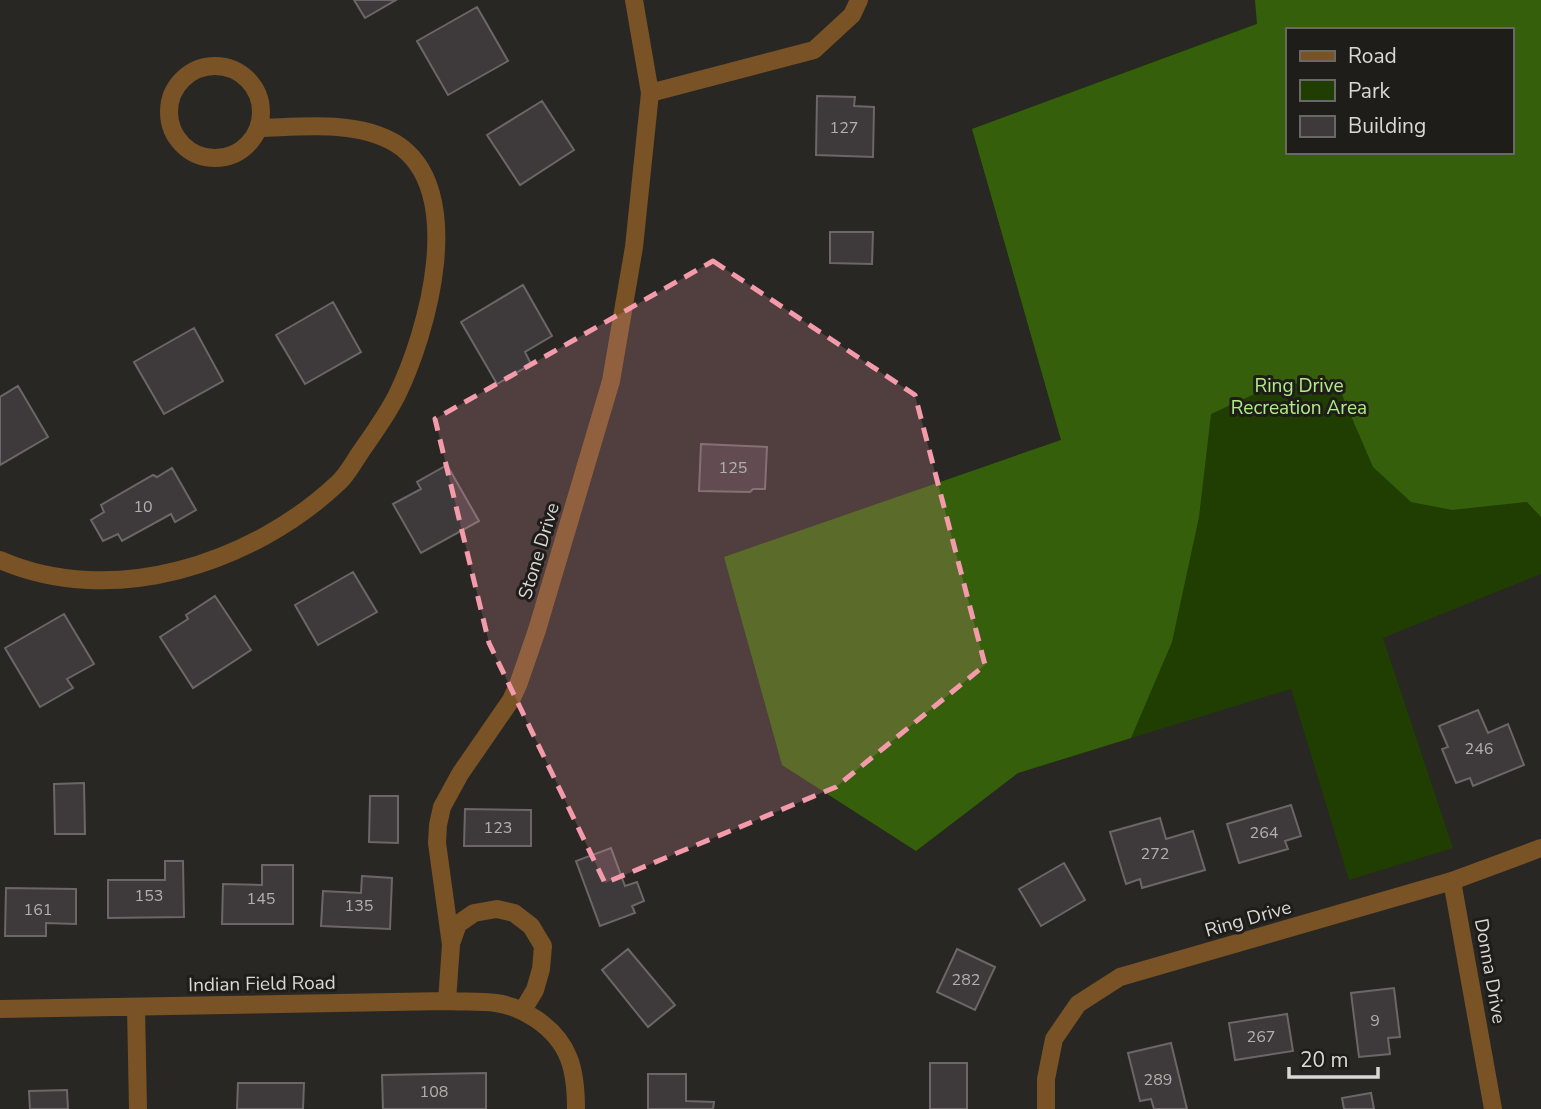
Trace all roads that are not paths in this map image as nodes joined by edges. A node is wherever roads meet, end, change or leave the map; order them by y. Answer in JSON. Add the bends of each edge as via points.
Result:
{"nodes":[{"id":1,"x":634,"y":0,"type":"edge"},
{"id":2,"x":859,"y":0,"type":"edge"},
{"id":3,"x":650,"y":93,"type":"junction"},
{"id":4,"x":259,"y":128,"type":"junction"},
{"id":5,"x":0,"y":560,"type":"edge"},
{"id":6,"x":1541,"y":848,"type":"edge"},
{"id":7,"x":1452,"y":881,"type":"junction"},
{"id":8,"x":451,"y":945,"type":"junction"},
{"id":9,"x":447,"y":1001,"type":"junction"},
{"id":10,"x":136,"y":1007,"type":"junction"},
{"id":11,"x":0,"y":1009,"type":"edge"},
{"id":12,"x":523,"y":1010,"type":"junction"},
{"id":13,"x":138,"y":1109,"type":"edge"},
{"id":14,"x":576,"y":1109,"type":"edge"},
{"id":15,"x":1046,"y":1109,"type":"edge"},
{"id":16,"x":1493,"y":1109,"type":"edge"}],
"edges":[{"from":1,"to":3,"type":"street","name":"Stone Drive"},
{"from":2,"to":3,"type":"street","via":[[852,15],[814,50]]},
{"from":3,"to":8,"type":"street","name":"Stone Drive","via":[[634,247],[611,381],[570,523],[518,685],[442,807],[437,843]]},
{"from":4,"to":4,"type":"street","via":[[259,97],[240,72],[210,66],[188,75],[173,92],[169,107],[175,136],[197,155],[227,157],[241,151]]},
{"from":4,"to":5,"type":"street","via":[[313,126],[369,133],[395,144],[416,162],[428,186],[437,230],[430,289],[413,356],[381,422],[340,482],[299,515],[207,562],[166,575],[85,582],[46,576]]},
{"from":6,"to":7,"type":"street","name":"Ring Drive"},
{"from":7,"to":15,"type":"street","name":"Ring Drive","via":[[1120,977],[1078,1004],[1054,1038]]},
{"from":7,"to":16,"type":"street","name":"Donna Drive"},
{"from":8,"to":9,"type":"street","name":"Stone Drive"},
{"from":8,"to":12,"type":"street","via":[[458,924],[474,912],[514,912],[531,926],[543,946],[541,969]]},
{"from":9,"to":10,"type":"street","name":"Indian Field Road"},
{"from":9,"to":12,"type":"street","name":"Indian Field Road","via":[[498,1003]]},
{"from":10,"to":11,"type":"street","name":"Indian Field Road"},
{"from":10,"to":13,"type":"street"},
{"from":12,"to":14,"type":"street","name":"Indian Field Road","via":[[560,1038],[575,1079]]}]}
